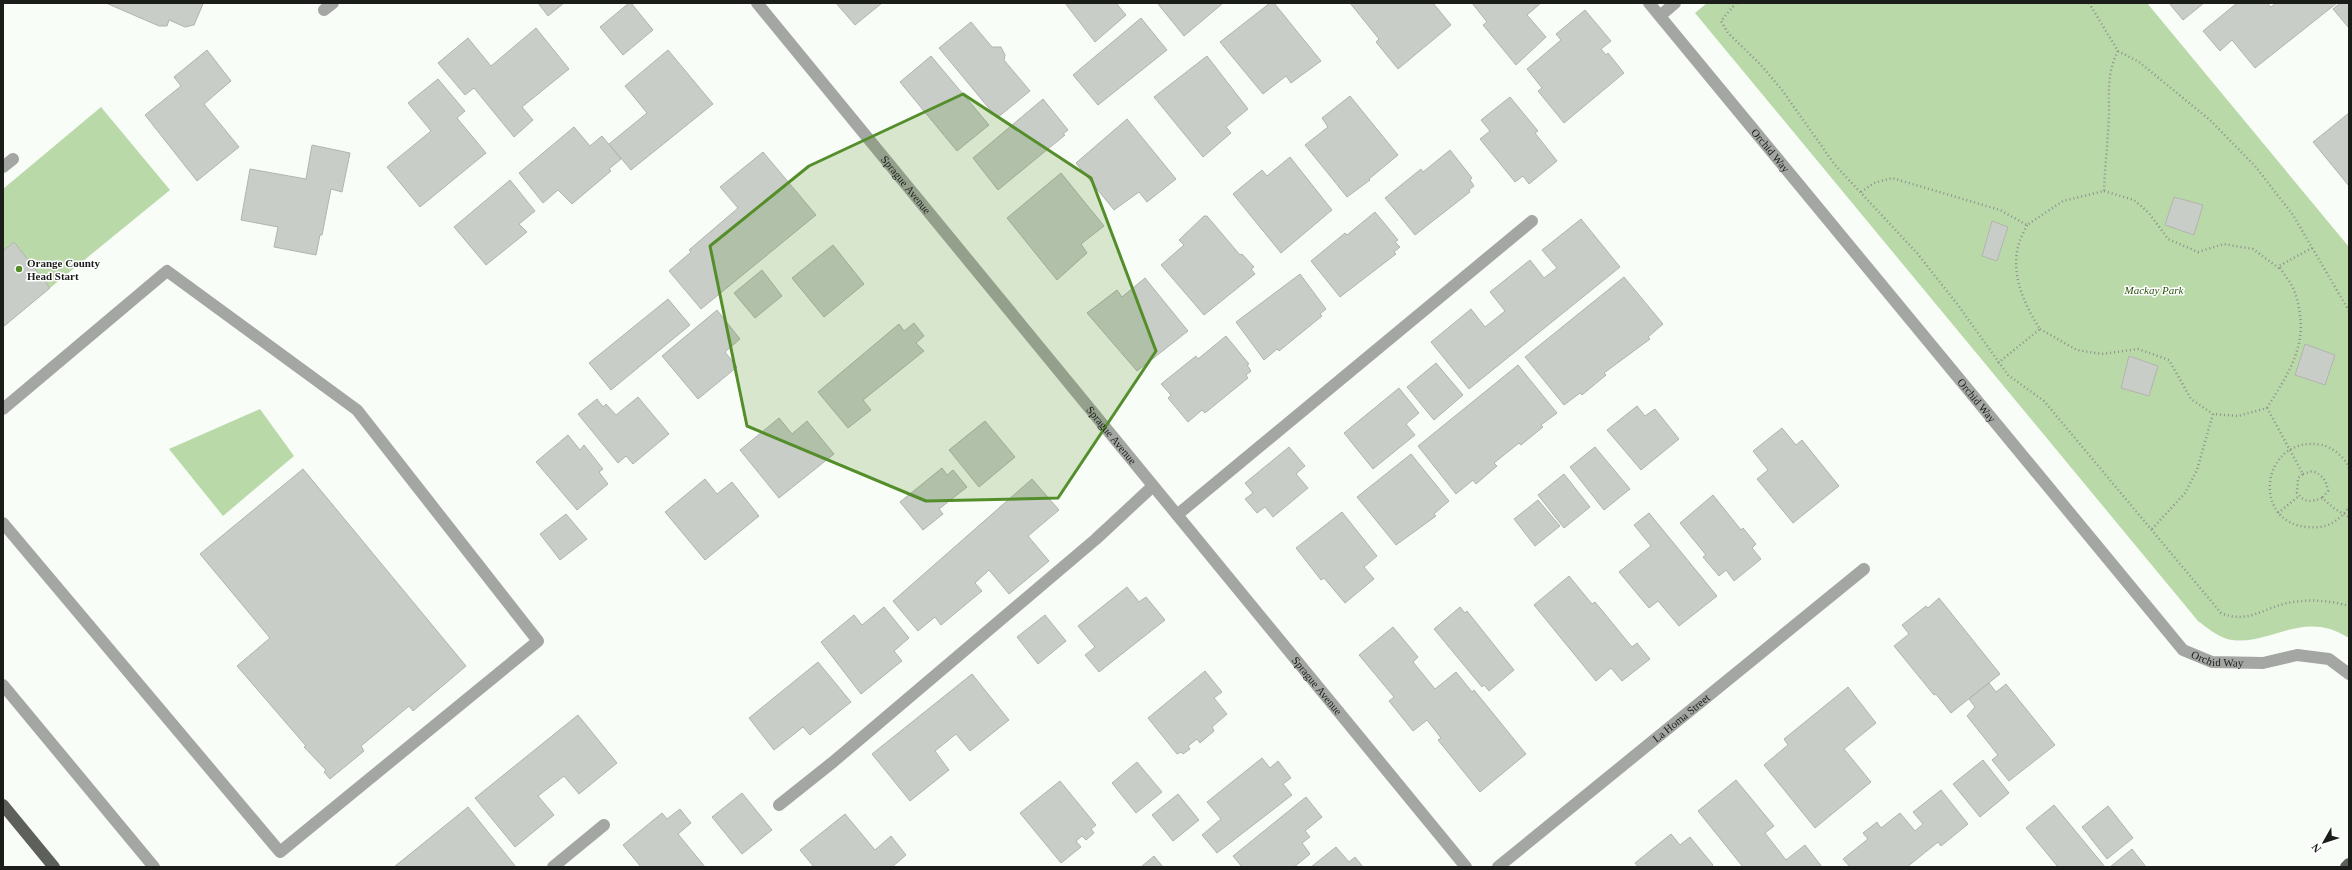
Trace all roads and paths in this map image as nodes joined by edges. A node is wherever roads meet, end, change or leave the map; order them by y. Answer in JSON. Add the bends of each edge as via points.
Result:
{"nodes":[{"id":1,"x":757,"y":3,"type":"edge"},
{"id":2,"x":1649,"y":3,"type":"edge"},
{"id":3,"x":1675,"y":3,"type":"edge"},
{"id":4,"x":1736,"y":3,"type":"edge"},
{"id":5,"x":2089,"y":3,"type":"edge"},
{"id":6,"x":1660,"y":16,"type":"junction"},
{"id":7,"x":2118,"y":51,"type":"junction"},
{"id":8,"x":13,"y":159,"type":"dead end"},
{"id":9,"x":3,"y":167,"type":"edge"},
{"id":10,"x":2104,"y":191,"type":"junction"},
{"id":11,"x":1861,"y":192,"type":"junction"},
{"id":12,"x":1532,"y":222,"type":"dead end"},
{"id":13,"x":2027,"y":225,"type":"junction"},
{"id":14,"x":2312,"y":248,"type":"junction"},
{"id":15,"x":2280,"y":268,"type":"junction"},
{"id":16,"x":2349,"y":311,"type":"edge"},
{"id":17,"x":2040,"y":329,"type":"junction"},
{"id":18,"x":1998,"y":363,"type":"junction"},
{"id":19,"x":2267,"y":408,"type":"junction"},
{"id":20,"x":3,"y":409,"type":"edge"},
{"id":21,"x":2213,"y":414,"type":"junction"},
{"id":22,"x":2290,"y":449,"type":"junction"},
{"id":23,"x":2349,"y":468,"type":"edge"},
{"id":24,"x":2303,"y":474,"type":"junction"},
{"id":25,"x":1153,"y":486,"type":"junction"},
{"id":26,"x":2299,"y":496,"type":"junction"},
{"id":27,"x":2322,"y":498,"type":"junction"},
{"id":28,"x":2349,"y":507,"type":"edge"},
{"id":29,"x":2278,"y":513,"type":"junction"},
{"id":30,"x":1177,"y":515,"type":"junction"},
{"id":31,"x":2344,"y":515,"type":"junction"},
{"id":32,"x":2349,"y":517,"type":"edge"},
{"id":33,"x":3,"y":523,"type":"edge"},
{"id":34,"x":2152,"y":529,"type":"junction"},
{"id":35,"x":1864,"y":569,"type":"dead end"},
{"id":36,"x":2349,"y":606,"type":"edge"},
{"id":37,"x":2349,"y":674,"type":"edge"},
{"id":38,"x":3,"y":685,"type":"edge"},
{"id":39,"x":3,"y":805,"type":"edge"},
{"id":40,"x":779,"y":805,"type":"dead end"},
{"id":41,"x":604,"y":825,"type":"dead end"},
{"id":42,"x":2349,"y":864,"type":"edge"},
{"id":43,"x":54,"y":867,"type":"edge"},
{"id":44,"x":154,"y":867,"type":"edge"},
{"id":45,"x":553,"y":867,"type":"edge"},
{"id":46,"x":1466,"y":867,"type":"edge"},
{"id":47,"x":1498,"y":867,"type":"edge"},
{"id":48,"x":2346,"y":867,"type":"edge"}],
"edges":[{"from":1,"to":25,"type":"street","name":"Sprague Avenue"},
{"from":2,"to":6,"type":"street","name":"Orchid Way"},
{"from":3,"to":6,"type":"street"},
{"from":4,"to":11,"type":"path","via":[[1721,21],[1728,33],[1782,90],[1836,166]]},
{"from":5,"to":7,"type":"path"},
{"from":6,"to":37,"type":"street","name":"Orchid Way","via":[[2183,650],[2212,662],[2263,663],[2296,655],[2329,659]]},
{"from":7,"to":10,"type":"path","via":[[2111,63],[2108,85],[2109,114]]},
{"from":7,"to":14,"type":"path","via":[[2139,62],[2210,120],[2234,144],[2294,216]]},
{"from":8,"to":9,"type":"street"},
{"from":10,"to":13,"type":"path","via":[[2063,201]]},
{"from":10,"to":15,"type":"path","via":[[2134,200],[2149,213],[2168,239],[2198,252],[2224,244],[2253,249]]},
{"from":11,"to":13,"type":"path","via":[[1874,183],[1892,178],[2000,210]]},
{"from":11,"to":18,"type":"path","via":[[1876,212],[1895,228],[1958,305]]},
{"from":12,"to":30,"type":"street"},
{"from":13,"to":17,"type":"path","via":[[2018,248],[2020,290],[2028,310]]},
{"from":14,"to":15,"type":"path","via":[[2279,266]]},
{"from":14,"to":16,"type":"path"},
{"from":15,"to":19,"type":"path","via":[[2295,291],[2300,311],[2301,338],[2294,365]]},
{"from":17,"to":18,"type":"path"},
{"from":17,"to":21,"type":"path","via":[[2077,350],[2102,354],[2138,349],[2168,360],[2191,399]]},
{"from":18,"to":34,"type":"path","via":[[2008,375],[2044,400]]},
{"from":19,"to":21,"type":"path","via":[[2238,416]]},
{"from":19,"to":22,"type":"path"},
{"from":20,"to":33,"type":"street","via":[[167,271],[357,410],[538,641],[280,852]]},
{"from":21,"to":34,"type":"path","via":[[2197,470],[2185,493]]},
{"from":22,"to":23,"type":"path","via":[[2313,443],[2327,446],[2338,454]]},
{"from":22,"to":24,"type":"path"},
{"from":22,"to":29,"type":"path","via":[[2279,458],[2271,474],[2269,488]]},
{"from":24,"to":26,"type":"path","via":[[2298,478],[2296,485]]},
{"from":24,"to":27,"type":"path","via":[[2312,471],[2321,475],[2328,491]]},
{"from":25,"to":30,"type":"street","name":"Sprague Avenue"},
{"from":25,"to":40,"type":"street","via":[[1096,539]]},
{"from":26,"to":27,"type":"path","via":[[2309,502]]},
{"from":26,"to":29,"type":"path"},
{"from":27,"to":31,"type":"path"},
{"from":28,"to":31,"type":"path"},
{"from":29,"to":31,"type":"path","via":[[2290,523],[2321,528],[2334,523]]},
{"from":30,"to":46,"type":"street","name":"Sprague Avenue"},
{"from":31,"to":32,"type":"path"},
{"from":34,"to":36,"type":"path","via":[[2208,599],[2221,613],[2233,618],[2246,618],[2262,610],[2288,603],[2313,600]]},
{"from":35,"to":47,"type":"street","name":"La Homa Street"},
{"from":38,"to":44,"type":"street"},
{"from":39,"to":43,"type":"main road"},
{"from":41,"to":45,"type":"street"},
{"from":42,"to":48,"type":"main road"}]}
